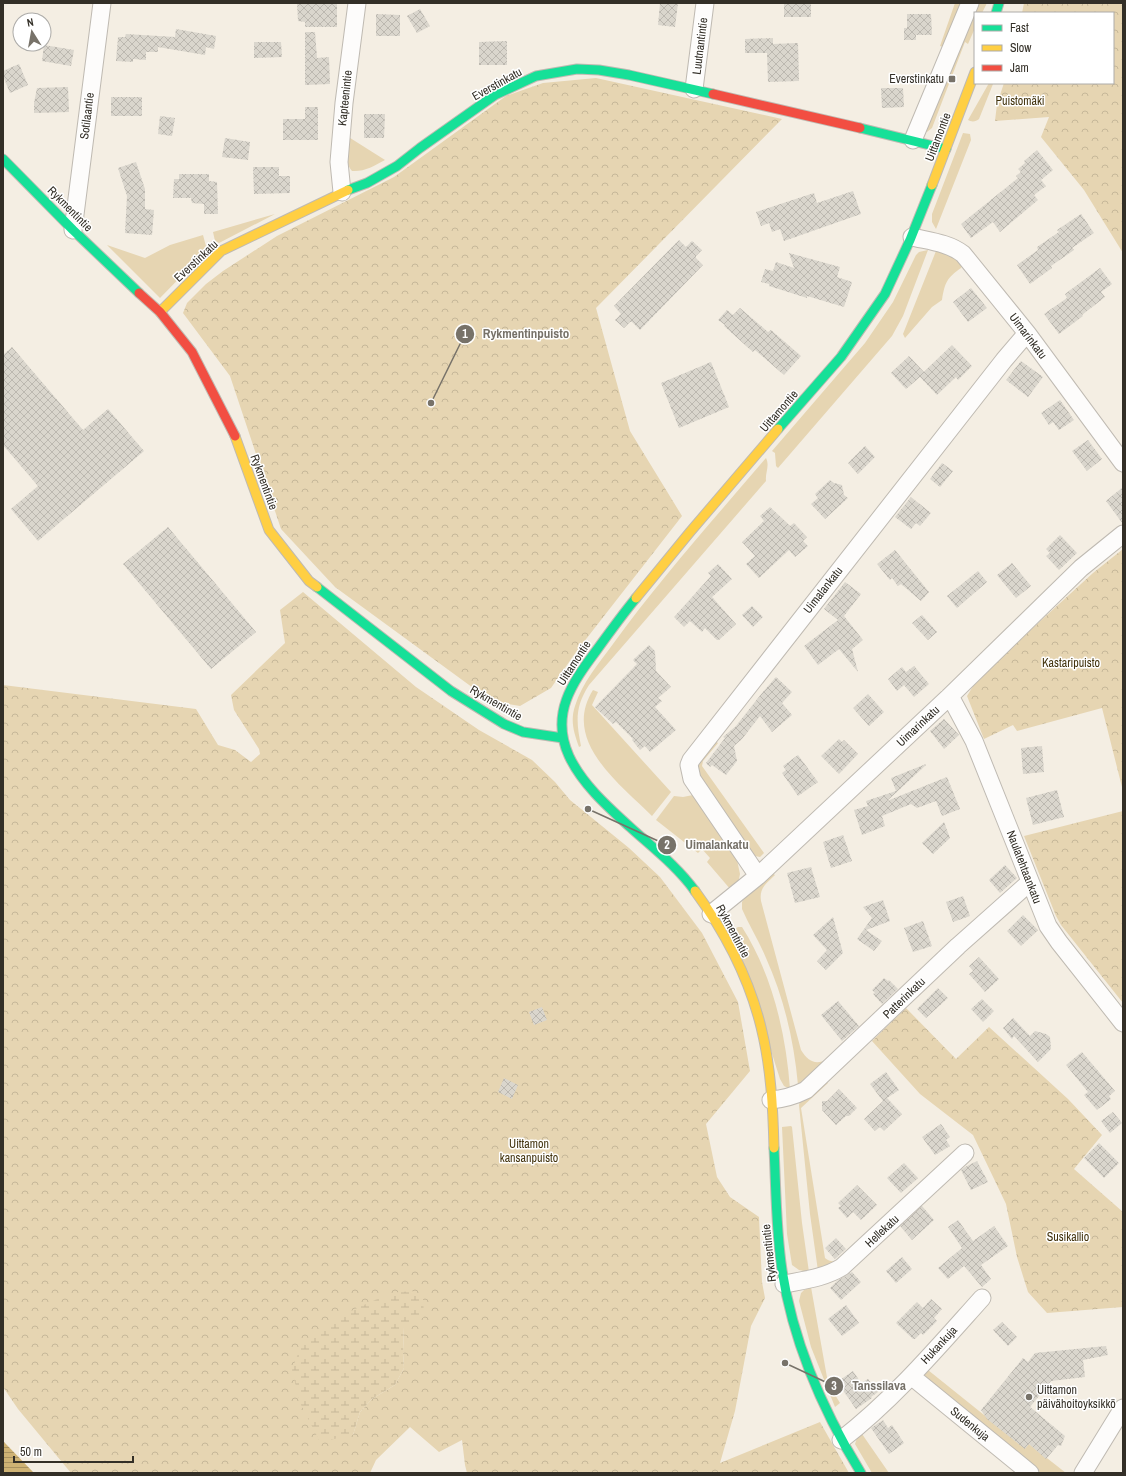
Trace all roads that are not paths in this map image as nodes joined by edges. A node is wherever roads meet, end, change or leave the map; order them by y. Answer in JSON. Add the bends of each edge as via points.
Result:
{"nodes":[{"id":1,"x":102,"y":3,"type":"edge"},
{"id":2,"x":357,"y":3,"type":"edge"},
{"id":3,"x":705,"y":3,"type":"edge"},
{"id":4,"x":970,"y":3,"type":"edge"},
{"id":5,"x":974,"y":75,"type":"edge"},
{"id":6,"x":694,"y":89,"type":"junction"},
{"id":7,"x":913,"y":140,"type":"junction"},
{"id":8,"x":946,"y":149,"type":"junction"},
{"id":9,"x":3,"y":159,"type":"edge"},
{"id":10,"x":342,"y":192,"type":"junction"},
{"id":11,"x":73,"y":230,"type":"junction"},
{"id":12,"x":912,"y":237,"type":"junction"},
{"id":13,"x":160,"y":312,"type":"junction"},
{"id":14,"x":1027,"y":333,"type":"junction"},
{"id":15,"x":1123,"y":463,"type":"edge"},
{"id":16,"x":1123,"y":534,"type":"edge"},
{"id":17,"x":950,"y":696,"type":"junction"},
{"id":18,"x":563,"y":738,"type":"junction"},
{"id":19,"x":758,"y":876,"type":"junction"},
{"id":20,"x":1030,"y":882,"type":"junction"},
{"id":21,"x":711,"y":914,"type":"junction"},
{"id":22,"x":1123,"y":1023,"type":"edge"},
{"id":23,"x":771,"y":1100,"type":"junction"},
{"id":24,"x":965,"y":1153,"type":"dead end"},
{"id":25,"x":784,"y":1284,"type":"junction"},
{"id":26,"x":982,"y":1298,"type":"dead end"},
{"id":27,"x":911,"y":1376,"type":"junction"},
{"id":28,"x":1123,"y":1408,"type":"edge"},
{"id":29,"x":841,"y":1440,"type":"junction"},
{"id":30,"x":861,"y":1473,"type":"edge"},
{"id":31,"x":1030,"y":1473,"type":"edge"},
{"id":32,"x":1083,"y":1473,"type":"edge"}],
"edges":[{"from":1,"to":11,"type":"street","name":"Sotilaantie"},
{"from":2,"to":10,"type":"street","name":"Kapteenintie","via":[[339,162]]},
{"from":3,"to":6,"type":"street","name":"Luutnantintie"},
{"from":4,"to":7,"type":"street"},
{"from":5,"to":8,"type":"street","name":"Uittamontie"},
{"from":6,"to":7,"type":"street","name":"Everstinkatu"},
{"from":6,"to":10,"type":"street","name":"Everstinkatu","via":[[599,70],[577,69],[536,76],[495,95],[397,166],[367,183]]},
{"from":7,"to":8,"type":"street","name":"Everstinkatu"},
{"from":8,"to":12,"type":"street","name":"Uittamontie"},
{"from":9,"to":11,"type":"street","name":"Rykmentintie"},
{"from":10,"to":13,"type":"street","name":"Everstinkatu","via":[[221,251]]},
{"from":11,"to":13,"type":"street","name":"Rykmentintie"},
{"from":12,"to":14,"type":"street","name":"Uimarinkatu","via":[[957,249]]},
{"from":12,"to":18,"type":"street","name":"Uittamontie","via":[[885,293],[840,358],[672,551],[584,667],[564,704]]},
{"from":13,"to":18,"type":"street","name":"Rykmentintie","via":[[192,352],[234,432],[269,530],[309,581],[451,691],[504,724],[523,732]]},
{"from":14,"to":15,"type":"street","name":"Uimarinkatu"},
{"from":14,"to":19,"type":"street","name":"Uimalankatu","via":[[691,760],[692,779]]},
{"from":16,"to":17,"type":"street","name":"Uimarinkatu","via":[[1081,568]]},
{"from":17,"to":19,"type":"street","name":"Uimarinkatu"},
{"from":17,"to":20,"type":"street","name":"Naulatehtaankatu","via":[[974,741]]},
{"from":18,"to":21,"type":"street","name":"Rykmentintie","via":[[571,759],[590,786],[678,872]]},
{"from":19,"to":21,"type":"street","name":"Uimarinkatu"},
{"from":20,"to":22,"type":"street","name":"Naulatehtaankatu","via":[[1048,926]]},
{"from":20,"to":23,"type":"street","name":"Patterinkatu","via":[[806,1090],[795,1096]]},
{"from":21,"to":23,"type":"street","name":"Rykmentintie","via":[[735,958],[755,1009],[764,1047]]},
{"from":23,"to":25,"type":"street","name":"Rykmentintie","via":[[778,1234]]},
{"from":24,"to":25,"type":"street","name":"Hellekatu","via":[[842,1267],[816,1278]]},
{"from":25,"to":29,"type":"street","name":"Rykmentintie","via":[[804,1358]]},
{"from":26,"to":27,"type":"street","name":"Hukankuja"},
{"from":27,"to":29,"type":"street","name":"Hukankuja"},
{"from":27,"to":31,"type":"street","name":"Sudenkuja"},
{"from":28,"to":32,"type":"street"},
{"from":29,"to":30,"type":"street","name":"Rykmentintie"}]}
